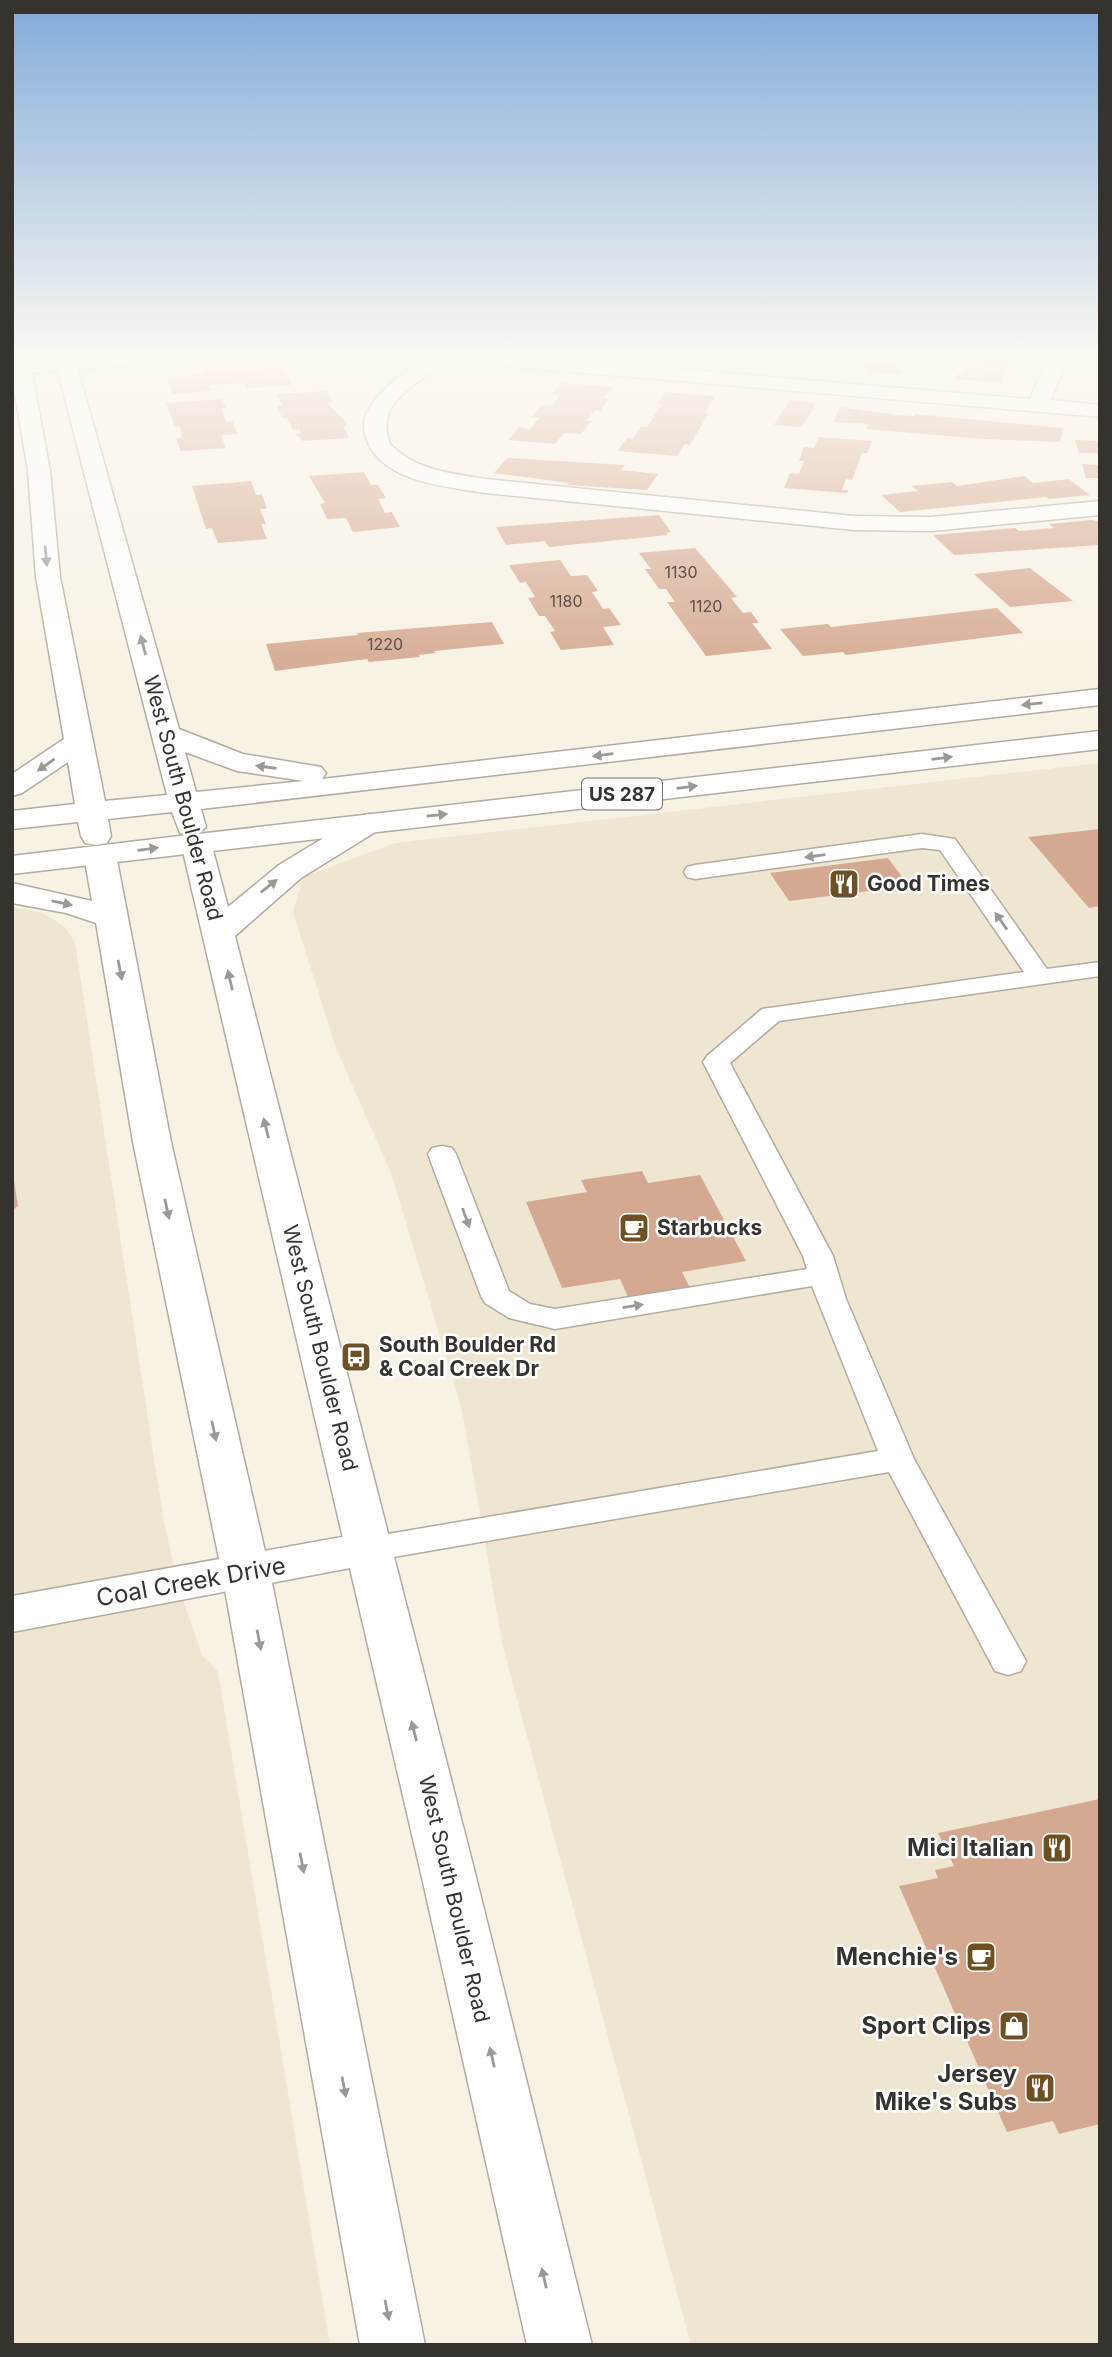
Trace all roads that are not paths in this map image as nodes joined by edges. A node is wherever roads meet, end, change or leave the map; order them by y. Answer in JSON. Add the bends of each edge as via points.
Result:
{"nodes":[{"id":1,"x":38,"y":466,"type":"edge"},
{"id":2,"x":94,"y":466,"type":"edge"},
{"id":3,"x":405,"y":466,"type":"edge"},
{"id":4,"x":1100,"y":508,"type":"edge"},
{"id":5,"x":1100,"y":697,"type":"edge"},
{"id":6,"x":166,"y":734,"type":"junction"},
{"id":7,"x":1100,"y":740,"type":"edge"},
{"id":8,"x":79,"y":742,"type":"junction"},
{"id":9,"x":357,"y":783,"type":"junction"},
{"id":10,"x":12,"y":788,"type":"edge"},
{"id":11,"x":184,"y":802,"type":"junction"},
{"id":12,"x":92,"y":812,"type":"junction"},
{"id":13,"x":12,"y":821,"type":"edge"},
{"id":14,"x":369,"y":823,"type":"junction"},
{"id":15,"x":196,"y":843,"type":"junction"},
{"id":16,"x":100,"y":855,"type":"junction"},
{"id":17,"x":12,"y":865,"type":"edge"},
{"id":18,"x":695,"y":872,"type":"dead end"},
{"id":19,"x":12,"y":893,"type":"edge"},
{"id":20,"x":110,"y":917,"type":"junction"},
{"id":21,"x":219,"y":933,"type":"junction"},
{"id":22,"x":1100,"y":969,"type":"edge"},
{"id":23,"x":1040,"y":977,"type":"junction"},
{"id":24,"x":443,"y":1154,"type":"dead end"},
{"id":25,"x":825,"y":1275,"type":"junction"},
{"id":26,"x":898,"y":1459,"type":"junction"},
{"id":27,"x":370,"y":1549,"type":"junction"},
{"id":28,"x":246,"y":1573,"type":"junction"},
{"id":29,"x":12,"y":1614,"type":"edge"},
{"id":30,"x":1008,"y":1661,"type":"dead end"},
{"id":31,"x":393,"y":2345,"type":"edge"},
{"id":32,"x":560,"y":2345,"type":"edge"}],
"edges":[{"from":1,"to":8,"type":"main road","one_way":true,"via":[[48,577]]},
{"from":6,"to":2,"type":"main road","name":"West South Boulder Road","one_way":true},
{"from":3,"to":4,"type":"main road","via":[[429,476],[486,486],[878,524],[931,524]]},
{"from":5,"to":9,"type":"main road","number":"US 287","one_way":true},
{"from":9,"to":6,"type":"main road","one_way":true,"via":[[237,762]]},
{"from":6,"to":11,"type":"main road","name":"West South Boulder Road"},
{"from":14,"to":7,"type":"main road","number":"US 287","one_way":true},
{"from":8,"to":10,"type":"main road","one_way":true},
{"from":8,"to":12,"type":"main road"},
{"from":9,"to":11,"type":"main road","number":"US 287"},
{"from":11,"to":12,"type":"main road","number":"US 287"},
{"from":11,"to":15,"type":"main road","name":"West South Boulder Road"},
{"from":12,"to":13,"type":"main road","number":"US 287"},
{"from":12,"to":16,"type":"main road"},
{"from":14,"to":15,"type":"main road","number":"US 287"},
{"from":21,"to":14,"type":"main road","one_way":true,"via":[[290,869]]},
{"from":16,"to":15,"type":"main road","number":"US 287","one_way":true},
{"from":15,"to":21,"type":"main road","name":"West South Boulder Road"},
{"from":16,"to":17,"type":"main road","number":"US 287"},
{"from":16,"to":20,"type":"main road"},
{"from":23,"to":18,"type":"lane","one_way":true,"via":[[947,844],[922,841]]},
{"from":19,"to":20,"type":"main road","one_way":true},
{"from":20,"to":28,"type":"main road","one_way":true,"via":[[152,1142]]},
{"from":27,"to":21,"type":"main road","name":"West South Boulder Road","one_way":true},
{"from":22,"to":23,"type":"lane"},
{"from":23,"to":25,"type":"lane","via":[[771,1014],[716,1062]]},
{"from":24,"to":25,"type":"lane","one_way":true,"via":[[496,1296],[520,1311],[555,1319]]},
{"from":25,"to":26,"type":"lane"},
{"from":26,"to":27,"type":"lane"},
{"from":26,"to":30,"type":"lane"},
{"from":27,"to":28,"type":"main road","name":"Coal Creek Drive"},
{"from":32,"to":27,"type":"main road","name":"West South Boulder Road","one_way":true},
{"from":28,"to":29,"type":"main road","name":"Coal Creek Drive"},
{"from":28,"to":31,"type":"main road","one_way":true}]}
